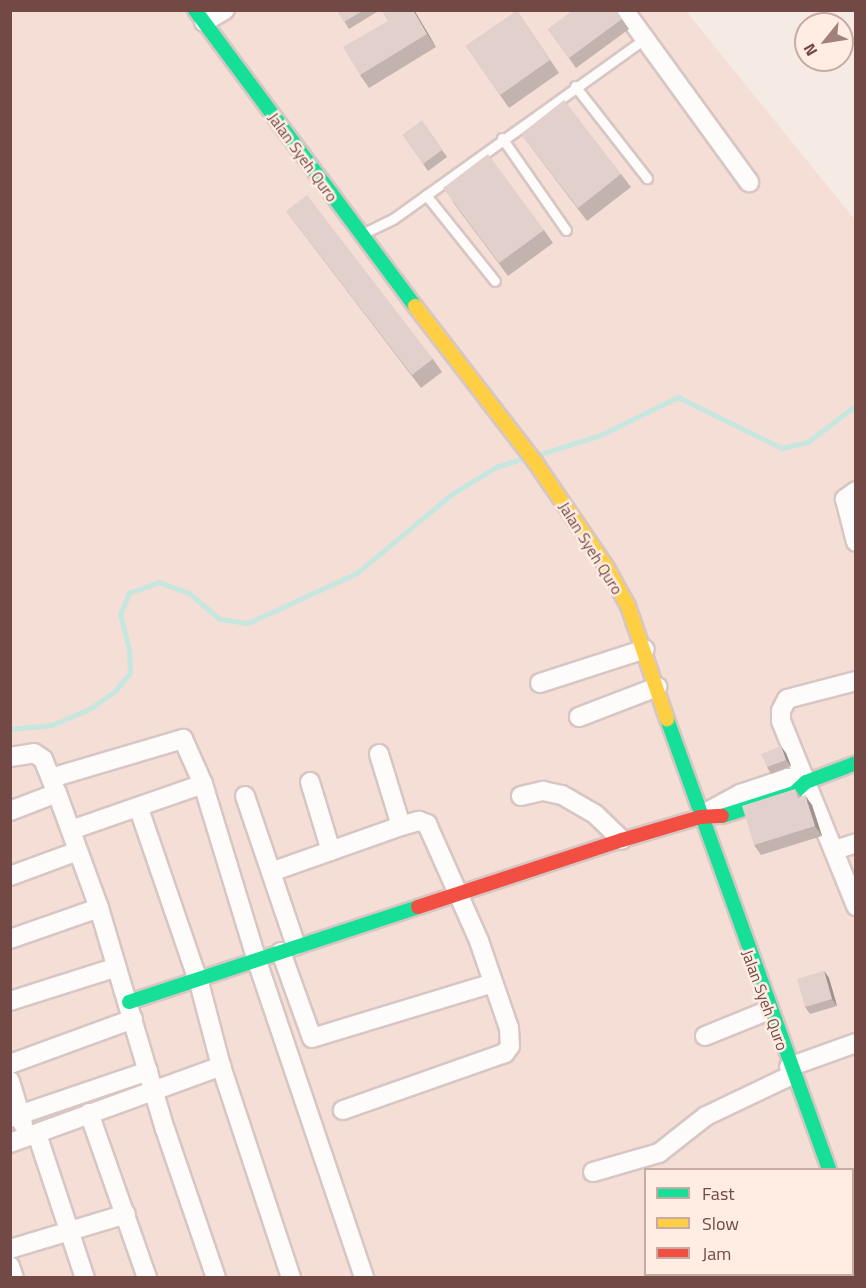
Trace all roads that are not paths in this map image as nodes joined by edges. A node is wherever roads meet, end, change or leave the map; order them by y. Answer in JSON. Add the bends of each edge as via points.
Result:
{"nodes":[{"id":1,"x":225,"y":10,"type":"edge"},
{"id":2,"x":624,"y":10,"type":"edge"},
{"id":3,"x":200,"y":16,"type":"edge"},
{"id":4,"x":646,"y":38,"type":"junction"},
{"id":5,"x":575,"y":86,"type":"junction"},
{"id":6,"x":502,"y":138,"type":"junction"},
{"id":7,"x":647,"y":178,"type":"dead end"},
{"id":8,"x":749,"y":182,"type":"dead end"},
{"id":9,"x":426,"y":195,"type":"junction"},
{"id":10,"x":566,"y":230,"type":"dead end"},
{"id":11,"x":360,"y":235,"type":"junction"},
{"id":12,"x":495,"y":281,"type":"dead end"},
{"id":13,"x":855,"y":491,"type":"edge"},
{"id":14,"x":855,"y":542,"type":"edge"},
{"id":15,"x":645,"y":649,"type":"junction"},
{"id":16,"x":855,"y":681,"type":"edge"},
{"id":17,"x":540,"y":683,"type":"dead end"},
{"id":18,"x":657,"y":687,"type":"junction"},
{"id":19,"x":579,"y":717,"type":"dead end"},
{"id":20,"x":379,"y":754,"type":"dead end"},
{"id":21,"x":10,"y":757,"type":"edge"},
{"id":22,"x":855,"y":763,"type":"edge"},
{"id":23,"x":310,"y":782,"type":"dead end"},
{"id":24,"x":806,"y":782,"type":"junction"},
{"id":25,"x":203,"y":784,"type":"junction"},
{"id":26,"x":54,"y":786,"type":"junction"},
{"id":27,"x":245,"y":796,"type":"dead end"},
{"id":28,"x":521,"y":796,"type":"dead end"},
{"id":29,"x":139,"y":809,"type":"junction"},
{"id":30,"x":10,"y":811,"type":"edge"},
{"id":31,"x":700,"y":817,"type":"junction"},
{"id":32,"x":401,"y":826,"type":"junction"},
{"id":33,"x":71,"y":830,"type":"junction"},
{"id":34,"x":622,"y":840,"type":"junction"},
{"id":35,"x":855,"y":843,"type":"edge"},
{"id":36,"x":835,"y":850,"type":"junction"},
{"id":37,"x":78,"y":851,"type":"junction"},
{"id":38,"x":331,"y":851,"type":"junction"},
{"id":39,"x":271,"y":872,"type":"junction"},
{"id":40,"x":10,"y":876,"type":"edge"},
{"id":41,"x":501,"y":883,"type":"joint"},
{"id":42,"x":459,"y":898,"type":"junction"},
{"id":43,"x":855,"y":906,"type":"edge"},
{"id":44,"x":99,"y":908,"type":"junction"},
{"id":45,"x":10,"y":939,"type":"edge"},
{"id":46,"x":288,"y":952,"type":"junction"},
{"id":47,"x":259,"y":963,"type":"junction"},
{"id":48,"x":117,"y":967,"type":"junction"},
{"id":49,"x":493,"y":982,"type":"junction"},
{"id":50,"x":199,"y":983,"type":"junction"},
{"id":51,"x":10,"y":1001,"type":"edge"},
{"id":52,"x":131,"y":1010,"type":"junction"},
{"id":53,"x":769,"y":1010,"type":"junction"},
{"id":54,"x":705,"y":1036,"type":"dead end"},
{"id":55,"x":855,"y":1043,"type":"edge"},
{"id":56,"x":10,"y":1064,"type":"edge"},
{"id":57,"x":221,"y":1066,"type":"junction"},
{"id":58,"x":790,"y":1071,"type":"junction"},
{"id":59,"x":150,"y":1080,"type":"junction"},
{"id":60,"x":10,"y":1081,"type":"edge"},
{"id":61,"x":343,"y":1110,"type":"dead end"},
{"id":62,"x":89,"y":1113,"type":"junction"},
{"id":63,"x":16,"y":1116,"type":"edge"},
{"id":64,"x":25,"y":1138,"type":"edge"},
{"id":65,"x":826,"y":1168,"type":"edge"},
{"id":66,"x":593,"y":1172,"type":"dead end"},
{"id":67,"x":126,"y":1214,"type":"junction"},
{"id":68,"x":69,"y":1230,"type":"junction"},
{"id":69,"x":10,"y":1250,"type":"edge"},
{"id":70,"x":10,"y":1266,"type":"edge"},
{"id":71,"x":14,"y":1278,"type":"edge"},
{"id":72,"x":85,"y":1278,"type":"edge"},
{"id":73,"x":147,"y":1278,"type":"edge"},
{"id":74,"x":216,"y":1278,"type":"edge"},
{"id":75,"x":291,"y":1278,"type":"edge"},
{"id":76,"x":364,"y":1278,"type":"edge"}],
"edges":[{"from":1,"to":3,"type":"street"},
{"from":2,"to":4,"type":"street"},
{"from":3,"to":11,"type":"main road","name":"Jalan Syeh Quro"},
{"from":4,"to":5,"type":"lane"},
{"from":4,"to":8,"type":"street"},
{"from":5,"to":6,"type":"lane"},
{"from":5,"to":7,"type":"lane"},
{"from":6,"to":9,"type":"lane"},
{"from":6,"to":10,"type":"lane"},
{"from":9,"to":11,"type":"lane","via":[[393,219]]},
{"from":9,"to":12,"type":"lane"},
{"from":11,"to":15,"type":"main road","name":"Jalan Syeh Quro","via":[[535,462],[606,566]]},
{"from":13,"to":14,"type":"street","via":[[845,499]]},
{"from":15,"to":17,"type":"street"},
{"from":15,"to":18,"type":"main road","name":"Jalan Syeh Quro"},
{"from":16,"to":24,"type":"street","via":[[787,699],[781,711]]},
{"from":18,"to":19,"type":"street"},
{"from":18,"to":31,"type":"main road","name":"Jalan Syeh Quro"},
{"from":20,"to":32,"type":"street"},
{"from":21,"to":26,"type":"street","via":[[34,753],[43,759]]},
{"from":22,"to":24,"type":"main road"},
{"from":23,"to":38,"type":"street"},
{"from":24,"to":31,"type":"street","via":[[788,778],[740,794]]},
{"from":24,"to":36,"type":"street"},
{"from":25,"to":26,"type":"street","via":[[183,739]]},
{"from":25,"to":29,"type":"street"},
{"from":25,"to":47,"type":"street"},
{"from":26,"to":30,"type":"street"},
{"from":26,"to":33,"type":"street"},
{"from":27,"to":39,"type":"street"},
{"from":28,"to":34,"type":"street","via":[[543,791],[562,795],[601,819]]},
{"from":29,"to":33,"type":"street"},
{"from":29,"to":50,"type":"street"},
{"from":31,"to":34,"type":"main road"},
{"from":31,"to":53,"type":"main road","name":"Jalan Syeh Quro"},
{"from":32,"to":38,"type":"street"},
{"from":32,"to":42,"type":"street","via":[[418,821],[427,824]]},
{"from":33,"to":37,"type":"street"},
{"from":34,"to":41,"type":"main road"},
{"from":35,"to":36,"type":"street"},
{"from":36,"to":43,"type":"street"},
{"from":37,"to":40,"type":"street"},
{"from":37,"to":44,"type":"street"},
{"from":38,"to":39,"type":"street"},
{"from":39,"to":46,"type":"street"},
{"from":41,"to":42,"type":"street"},
{"from":42,"to":46,"type":"street"},
{"from":42,"to":49,"type":"street"},
{"from":44,"to":45,"type":"street"},
{"from":44,"to":48,"type":"street"},
{"from":46,"to":47,"type":"street"},
{"from":46,"to":49,"type":"street","via":[[312,1038]]},
{"from":47,"to":50,"type":"street"},
{"from":47,"to":76,"type":"street"},
{"from":48,"to":51,"type":"street"},
{"from":48,"to":52,"type":"street"},
{"from":49,"to":61,"type":"street","via":[[510,1028],[510,1046],[505,1053]]},
{"from":50,"to":52,"type":"street"},
{"from":50,"to":57,"type":"street"},
{"from":52,"to":56,"type":"street"},
{"from":52,"to":59,"type":"street"},
{"from":53,"to":54,"type":"street"},
{"from":53,"to":58,"type":"main road","name":"Jalan Syeh Quro"},
{"from":55,"to":58,"type":"street"},
{"from":57,"to":59,"type":"street"},
{"from":57,"to":75,"type":"street"},
{"from":58,"to":65,"type":"main road","name":"Jalan Syeh Quro"},
{"from":58,"to":66,"type":"street","via":[[706,1116],[659,1153]]},
{"from":59,"to":62,"type":"street"},
{"from":59,"to":63,"type":"street"},
{"from":59,"to":74,"type":"street"},
{"from":60,"to":63,"type":"street"},
{"from":62,"to":64,"type":"street"},
{"from":62,"to":67,"type":"street"},
{"from":63,"to":64,"type":"street"},
{"from":64,"to":68,"type":"street"},
{"from":67,"to":68,"type":"street"},
{"from":67,"to":73,"type":"street"},
{"from":68,"to":69,"type":"street"},
{"from":68,"to":72,"type":"street"},
{"from":70,"to":71,"type":"street"}]}
